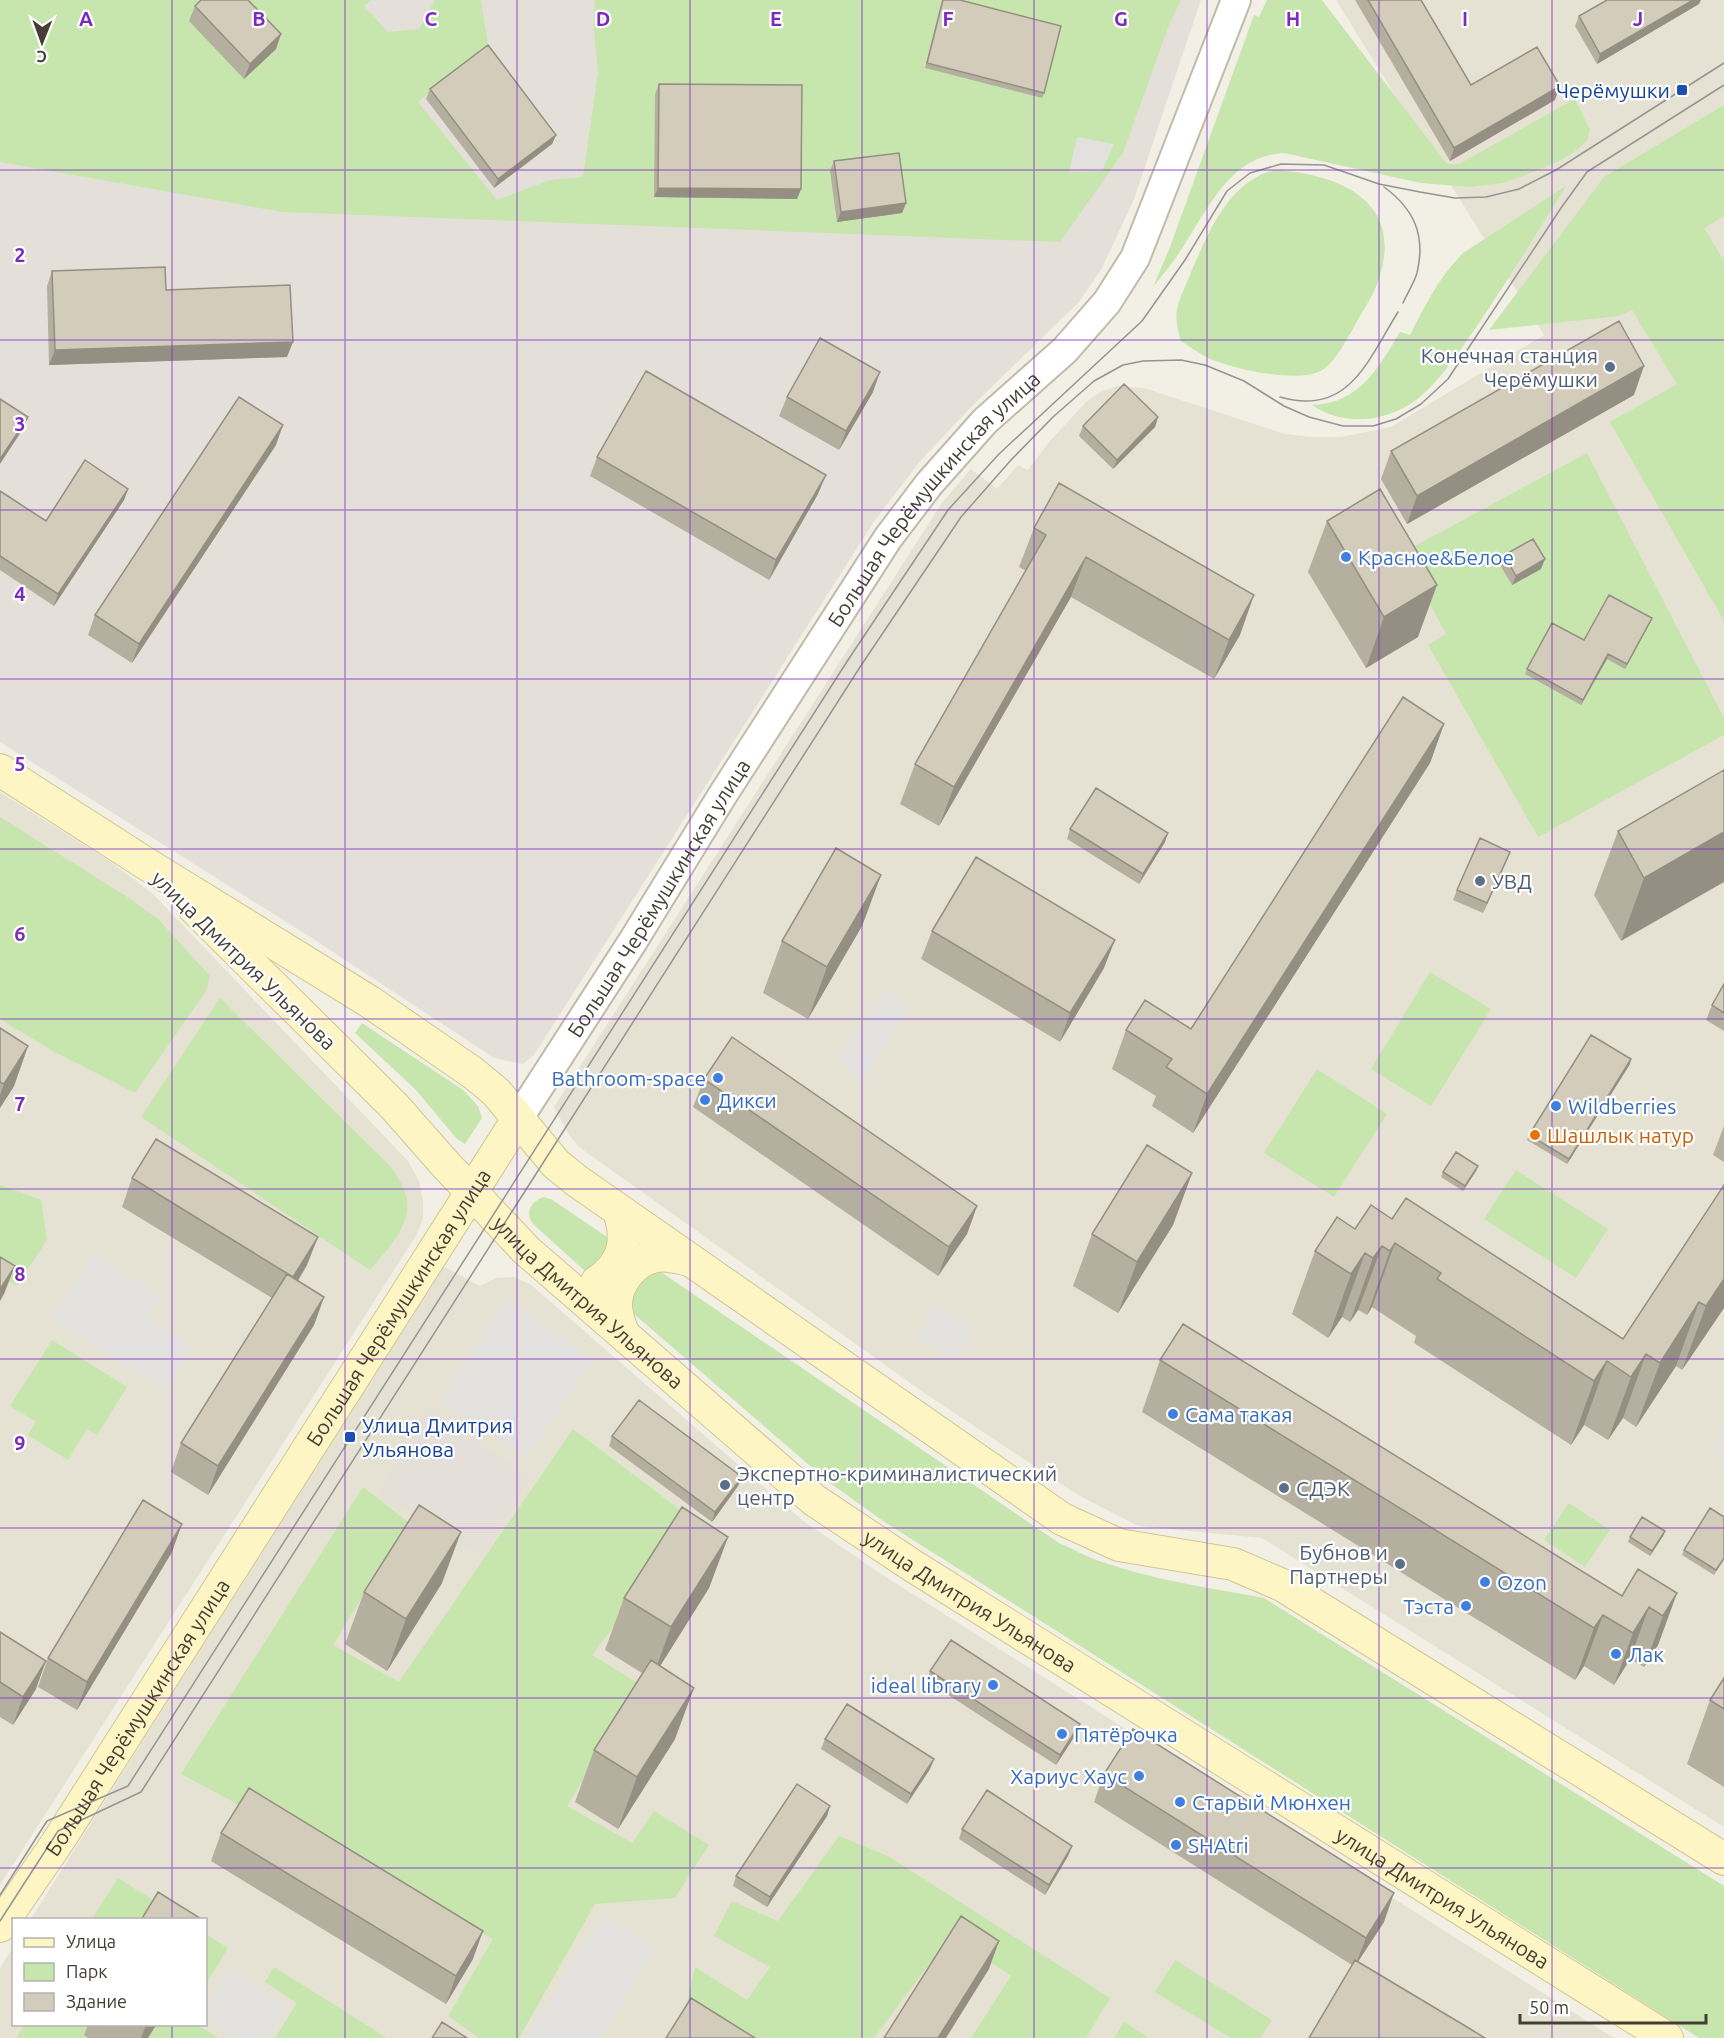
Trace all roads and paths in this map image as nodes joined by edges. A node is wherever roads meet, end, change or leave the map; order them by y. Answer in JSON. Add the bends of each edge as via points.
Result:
{"nodes":[{"id":1,"x":1236,"y":0,"type":"edge"},
{"id":2,"x":0,"y":770,"type":"edge"},
{"id":3,"x":145,"y":863,"type":"junction"},
{"id":4,"x":518,"y":1119,"type":"junction"},
{"id":5,"x":472,"y":1193,"type":"junction"},
{"id":6,"x":619,"y":1211,"type":"junction"},
{"id":7,"x":690,"y":1260,"type":"junction"},
{"id":8,"x":571,"y":1289,"type":"junction"},
{"id":9,"x":623,"y":1333,"type":"junction"},
{"id":10,"x":1724,"y":1859,"type":"edge"},
{"id":11,"x":0,"y":1926,"type":"edge"},
{"id":12,"x":1667,"y":2038,"type":"edge"}],
"edges":[{"from":1,"to":4,"type":"street","name":"Большая Черёмушкинская улица","via":[[1135,258],[1107,302],[1065,350],[985,420],[888,538]]},
{"from":2,"to":3,"type":"main road","name":"улица Дмитрия Ульянова"},
{"from":3,"to":4,"type":"main road","name":"улица Дмитрия Ульянова","via":[[370,1002],[474,1073]]},
{"from":3,"to":5,"type":"main road","name":"улица Дмитрия Ульянова","via":[[394,1106]]},
{"from":4,"to":5,"type":"main road","name":"Большая Черёмушкинская улица"},
{"from":4,"to":6,"type":"main road","name":"улица Дмитрия Ульянова","via":[[556,1164]]},
{"from":5,"to":8,"type":"main road","name":"улица Дмитрия Ульянова","via":[[526,1250]]},
{"from":5,"to":11,"type":"main road","name":"Большая Черёмушкинская улица"},
{"from":6,"to":7,"type":"main road","name":"улица Дмитрия Ульянова"},
{"from":6,"to":8,"type":"main road","via":[[625,1238],[617,1264],[597,1282]]},
{"from":7,"to":9,"type":"main road","via":[[657,1256],[642,1261],[629,1272],[620,1284],[616,1301]]},
{"from":7,"to":10,"type":"main road","name":"улица Дмитрия Ульянова","via":[[1062,1519],[1119,1545],[1233,1564],[1282,1585]]},
{"from":8,"to":9,"type":"main road","name":"улица Дмитрия Ульянова"},
{"from":9,"to":12,"type":"main road","name":"улица Дмитрия Ульянова","via":[[814,1500],[872,1540]]}]}
